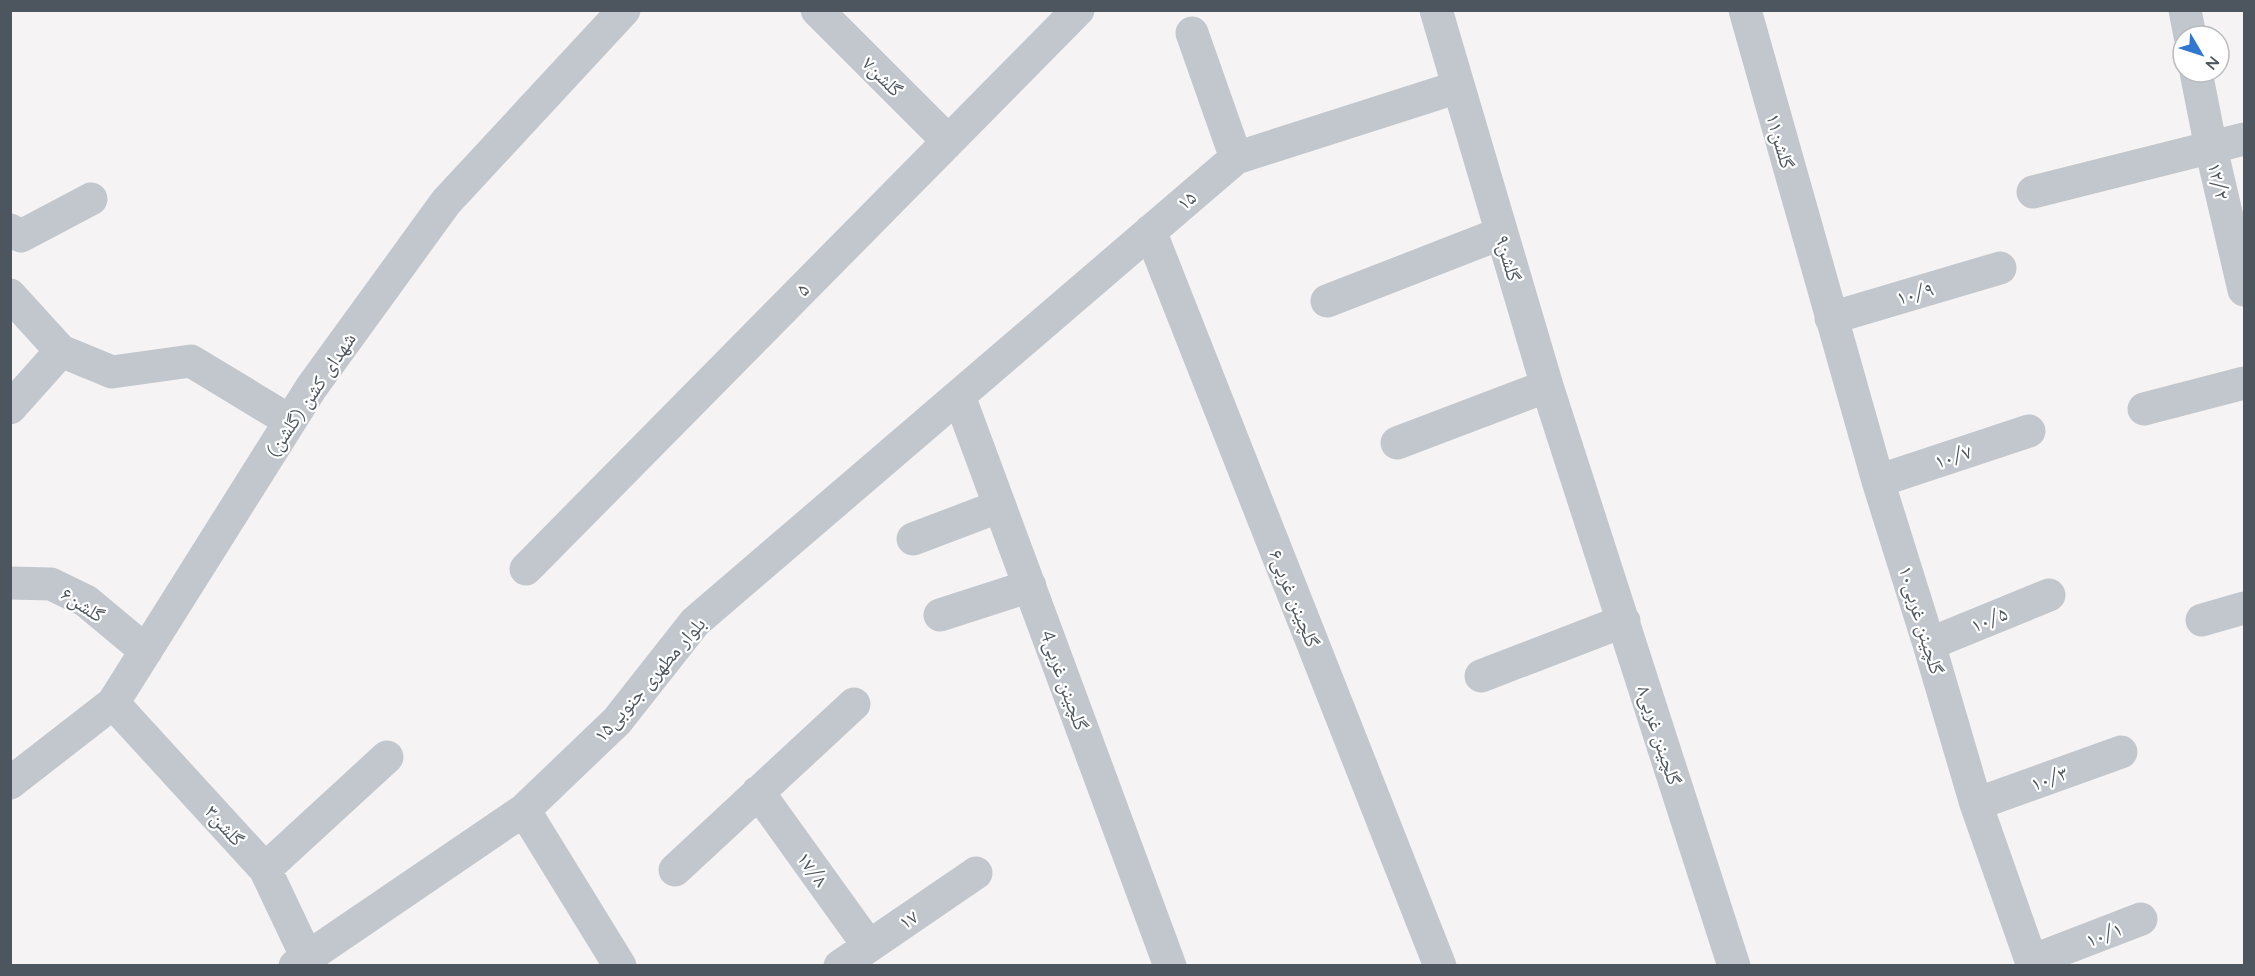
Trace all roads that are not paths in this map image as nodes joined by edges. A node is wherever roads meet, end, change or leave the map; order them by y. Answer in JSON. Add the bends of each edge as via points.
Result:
{"nodes":[{"id":1,"x":624,"y":10,"type":"edge"},
{"id":2,"x":817,"y":10,"type":"edge"},
{"id":3,"x":1078,"y":10,"type":"edge"},
{"id":4,"x":1436,"y":10,"type":"edge"},
{"id":5,"x":1745,"y":10,"type":"edge"},
{"id":6,"x":1192,"y":33,"type":"dead end"},
{"id":7,"x":2198,"y":84,"type":"edge"},
{"id":8,"x":1458,"y":87,"type":"junction"},
{"id":9,"x":2244,"y":139,"type":"edge"},
{"id":10,"x":948,"y":141,"type":"junction"},
{"id":11,"x":2211,"y":148,"type":"junction"},
{"id":12,"x":1236,"y":158,"type":"junction"},
{"id":13,"x":2033,"y":192,"type":"dead end"},
{"id":14,"x":91,"y":199,"type":"dead end"},
{"id":15,"x":10,"y":230,"type":"edge"},
{"id":16,"x":1150,"y":231,"type":"junction"},
{"id":17,"x":1502,"y":233,"type":"junction"},
{"id":18,"x":2000,"y":268,"type":"dead end"},
{"id":19,"x":1818,"y":272,"type":"joint"},
{"id":20,"x":2244,"y":290,"type":"edge"},
{"id":21,"x":10,"y":295,"type":"edge"},
{"id":22,"x":1326,"y":301,"type":"dead end"},
{"id":23,"x":1831,"y":318,"type":"junction"},
{"id":24,"x":61,"y":351,"type":"junction"},
{"id":25,"x":2244,"y":383,"type":"edge"},
{"id":26,"x":1547,"y":386,"type":"junction"},
{"id":27,"x":959,"y":396,"type":"junction"},
{"id":28,"x":10,"y":408,"type":"edge"},
{"id":29,"x":2144,"y":409,"type":"dead end"},
{"id":30,"x":290,"y":421,"type":"junction"},
{"id":31,"x":2029,"y":432,"type":"dead end"},
{"id":32,"x":1397,"y":443,"type":"dead end"},
{"id":33,"x":1878,"y":481,"type":"junction"},
{"id":34,"x":1585,"y":504,"type":"joint"},
{"id":35,"x":1000,"y":506,"type":"junction"},
{"id":36,"x":913,"y":539,"type":"dead end"},
{"id":37,"x":526,"y":569,"type":"dead end"},
{"id":38,"x":10,"y":583,"type":"edge"},
{"id":39,"x":1030,"y":586,"type":"junction"},
{"id":40,"x":2049,"y":595,"type":"dead end"},
{"id":41,"x":2244,"y":608,"type":"edge"},
{"id":42,"x":940,"y":615,"type":"dead end"},
{"id":43,"x":2202,"y":620,"type":"dead end"},
{"id":44,"x":1624,"y":621,"type":"junction"},
{"id":45,"x":1929,"y":644,"type":"junction"},
{"id":46,"x":146,"y":651,"type":"junction"},
{"id":47,"x":1481,"y":676,"type":"dead end"},
{"id":48,"x":113,"y":703,"type":"junction"},
{"id":49,"x":854,"y":704,"type":"dead end"},
{"id":50,"x":2121,"y":752,"type":"dead end"},
{"id":51,"x":387,"y":757,"type":"dead end"},
{"id":52,"x":10,"y":783,"type":"edge"},
{"id":53,"x":758,"y":792,"type":"junction"},
{"id":54,"x":1976,"y":804,"type":"junction"},
{"id":55,"x":524,"y":810,"type":"junction"},
{"id":56,"x":265,"y":869,"type":"junction"},
{"id":57,"x":675,"y":870,"type":"dead end"},
{"id":58,"x":976,"y":873,"type":"dead end"},
{"id":59,"x":2141,"y":919,"type":"dead end"},
{"id":60,"x":868,"y":945,"type":"junction"},
{"id":61,"x":304,"y":963,"type":"edge"},
{"id":62,"x":2033,"y":963,"type":"edge"},
{"id":63,"x":620,"y":966,"type":"edge"},
{"id":64,"x":840,"y":966,"type":"edge"},
{"id":65,"x":1170,"y":966,"type":"edge"},
{"id":66,"x":1440,"y":966,"type":"edge"},
{"id":67,"x":1734,"y":966,"type":"edge"}],
"edges":[{"from":1,"to":30,"type":"street","name":"شهدای کشن (گلشن)","via":[[446,202]]},
{"from":2,"to":10,"type":"street","name":"گلشن۷"},
{"from":3,"to":10,"type":"street","name":"۵"},
{"from":4,"to":8,"type":"street","name":"گلشن۹"},
{"from":5,"to":19,"type":"street","name":"گلشن۱۱"},
{"from":6,"to":12,"type":"street"},
{"from":7,"to":11,"type":"street","name":"۱۲/۲"},
{"from":8,"to":12,"type":"street","name":"۱۵"},
{"from":8,"to":17,"type":"street","name":"گلشن۹"},
{"from":9,"to":11,"type":"street"},
{"from":10,"to":37,"type":"street","name":"۵"},
{"from":11,"to":13,"type":"street"},
{"from":11,"to":20,"type":"street","name":"۱۲/۲"},
{"from":12,"to":16,"type":"street","name":"۱۵"},
{"from":14,"to":15,"type":"street","via":[[21,236]]},
{"from":16,"to":27,"type":"street","name":"۱۵"},
{"from":16,"to":66,"type":"street","name":"گلچینن غربی۶"},
{"from":17,"to":22,"type":"street"},
{"from":17,"to":26,"type":"street","name":"گلشن۹"},
{"from":18,"to":23,"type":"street","name":"۱۰/۹"},
{"from":19,"to":23,"type":"street","name":"گلچینن غربی۱۰"},
{"from":21,"to":24,"type":"street"},
{"from":23,"to":33,"type":"street","name":"گلچینن غربی۱۰"},
{"from":24,"to":28,"type":"street"},
{"from":24,"to":30,"type":"street","via":[[112,372],[191,361]]},
{"from":25,"to":29,"type":"street"},
{"from":26,"to":32,"type":"street"},
{"from":26,"to":34,"type":"street","name":"گلشن۹"},
{"from":27,"to":35,"type":"street","name":"4گلچینن غربی"},
{"from":27,"to":55,"type":"street","name":"بلوار مطهری جنوبی۱۵","via":[[695,622],[617,721]]},
{"from":30,"to":46,"type":"street","name":"شهدای کشن (گلشن)"},
{"from":31,"to":33,"type":"street","name":"۱۰/۷"},
{"from":33,"to":45,"type":"street","name":"گلچینن غربی۱۰"},
{"from":34,"to":44,"type":"street","name":"گلچینن غربی۸"},
{"from":35,"to":36,"type":"street"},
{"from":35,"to":39,"type":"street","name":"4گلچینن غربی"},
{"from":38,"to":46,"type":"street","name":"گلشن۶","via":[[51,584],[86,601]]},
{"from":39,"to":42,"type":"street"},
{"from":39,"to":65,"type":"street","name":"4گلچینن غربی"},
{"from":40,"to":45,"type":"street","name":"۱۰/۵"},
{"from":41,"to":43,"type":"street"},
{"from":44,"to":47,"type":"street"},
{"from":44,"to":67,"type":"street","name":"گلچینن غربی۸"},
{"from":45,"to":54,"type":"street","name":"گلچینن غربی۱۰"},
{"from":46,"to":48,"type":"street","name":"شهدای کشن (گلشن)"},
{"from":48,"to":52,"type":"street","name":"شهدای کشن (گلشن)"},
{"from":48,"to":56,"type":"street","name":"گلشن۳"},
{"from":49,"to":53,"type":"street"},
{"from":50,"to":54,"type":"street","name":"۱۰/۳"},
{"from":51,"to":56,"type":"street"},
{"from":53,"to":57,"type":"street"},
{"from":53,"to":60,"type":"street","name":"۱۷/۸"},
{"from":54,"to":62,"type":"street","name":"گلچینن غربی۱۰"},
{"from":55,"to":61,"type":"street","name":"بلوار مطهری جنوبی۱۵"},
{"from":55,"to":63,"type":"street"},
{"from":56,"to":61,"type":"street","name":"گلشن۳"},
{"from":58,"to":60,"type":"street","name":"۱۷"},
{"from":59,"to":62,"type":"street","name":"۱۰/۱"},
{"from":60,"to":64,"type":"street","name":"۱۷"}]}
